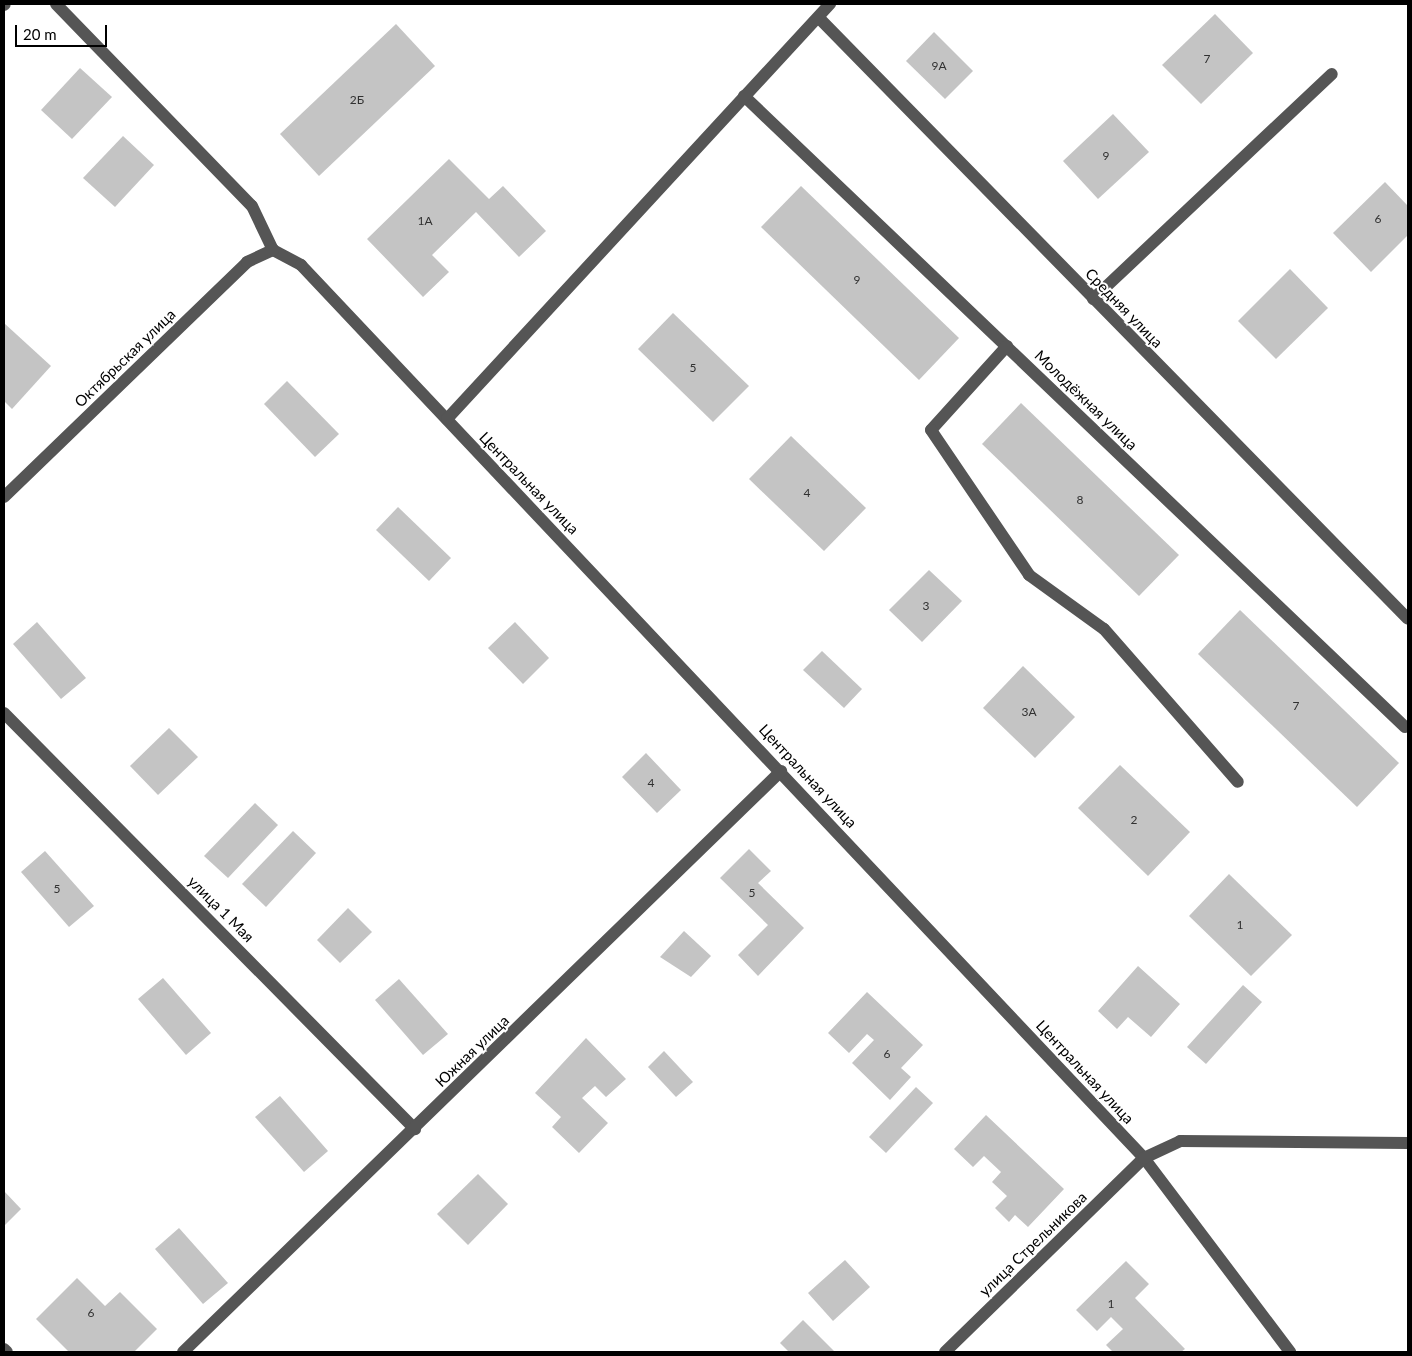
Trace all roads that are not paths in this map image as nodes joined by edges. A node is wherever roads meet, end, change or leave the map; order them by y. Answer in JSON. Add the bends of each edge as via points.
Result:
{"nodes":[{"id":1,"x":56,"y":4,"type":"edge"},
{"id":2,"x":830,"y":4,"type":"edge"},
{"id":3,"x":818,"y":18,"type":"junction"},
{"id":4,"x":1332,"y":74,"type":"dead end"},
{"id":5,"x":744,"y":96,"type":"junction"},
{"id":6,"x":273,"y":250,"type":"junction"},
{"id":7,"x":1093,"y":299,"type":"junction"},
{"id":8,"x":1006,"y":346,"type":"junction"},
{"id":9,"x":446,"y":419,"type":"junction"},
{"id":10,"x":4,"y":497,"type":"edge"},
{"id":11,"x":1408,"y":619,"type":"edge"},
{"id":12,"x":4,"y":713,"type":"edge"},
{"id":13,"x":1405,"y":727,"type":"dead end"},
{"id":14,"x":781,"y":771,"type":"junction"},
{"id":15,"x":1238,"y":782,"type":"dead end"},
{"id":16,"x":415,"y":1128,"type":"junction"},
{"id":17,"x":1408,"y":1143,"type":"edge"},
{"id":18,"x":1144,"y":1158,"type":"junction"},
{"id":19,"x":4,"y":1349,"type":"edge"},
{"id":20,"x":7,"y":1352,"type":"edge"},
{"id":21,"x":183,"y":1352,"type":"edge"},
{"id":22,"x":945,"y":1352,"type":"edge"},
{"id":23,"x":1290,"y":1352,"type":"edge"}],
"edges":[{"from":1,"to":6,"type":"street","via":[[252,206]]},
{"from":2,"to":3,"type":"street"},
{"from":3,"to":5,"type":"street"},
{"from":3,"to":7,"type":"street","name":"Средняя улица"},
{"from":4,"to":7,"type":"street"},
{"from":5,"to":8,"type":"street","name":"Молодёжная улица"},
{"from":5,"to":9,"type":"street"},
{"from":6,"to":9,"type":"street","name":"Центральная улица","via":[[301,265]]},
{"from":6,"to":10,"type":"street","name":"Октябрьская улица","via":[[247,262]]},
{"from":7,"to":11,"type":"street","name":"Средняя улица"},
{"from":8,"to":13,"type":"street","name":"Молодёжная улица"},
{"from":8,"to":15,"type":"street","via":[[931,430],[1029,575],[1104,629]]},
{"from":9,"to":14,"type":"street","name":"Центральная улица"},
{"from":12,"to":16,"type":"street","name":"улица 1 Мая"},
{"from":14,"to":16,"type":"street","name":"Южная улица"},
{"from":14,"to":18,"type":"street","name":"Центральная улица"},
{"from":16,"to":21,"type":"street","name":"Южная улица"},
{"from":17,"to":18,"type":"street","name":"улица Стрельникова","via":[[1180,1141]]},
{"from":18,"to":22,"type":"street","name":"улица Стрельникова"},
{"from":18,"to":23,"type":"street","name":"Центральная улица"},
{"from":19,"to":20,"type":"street"}]}
